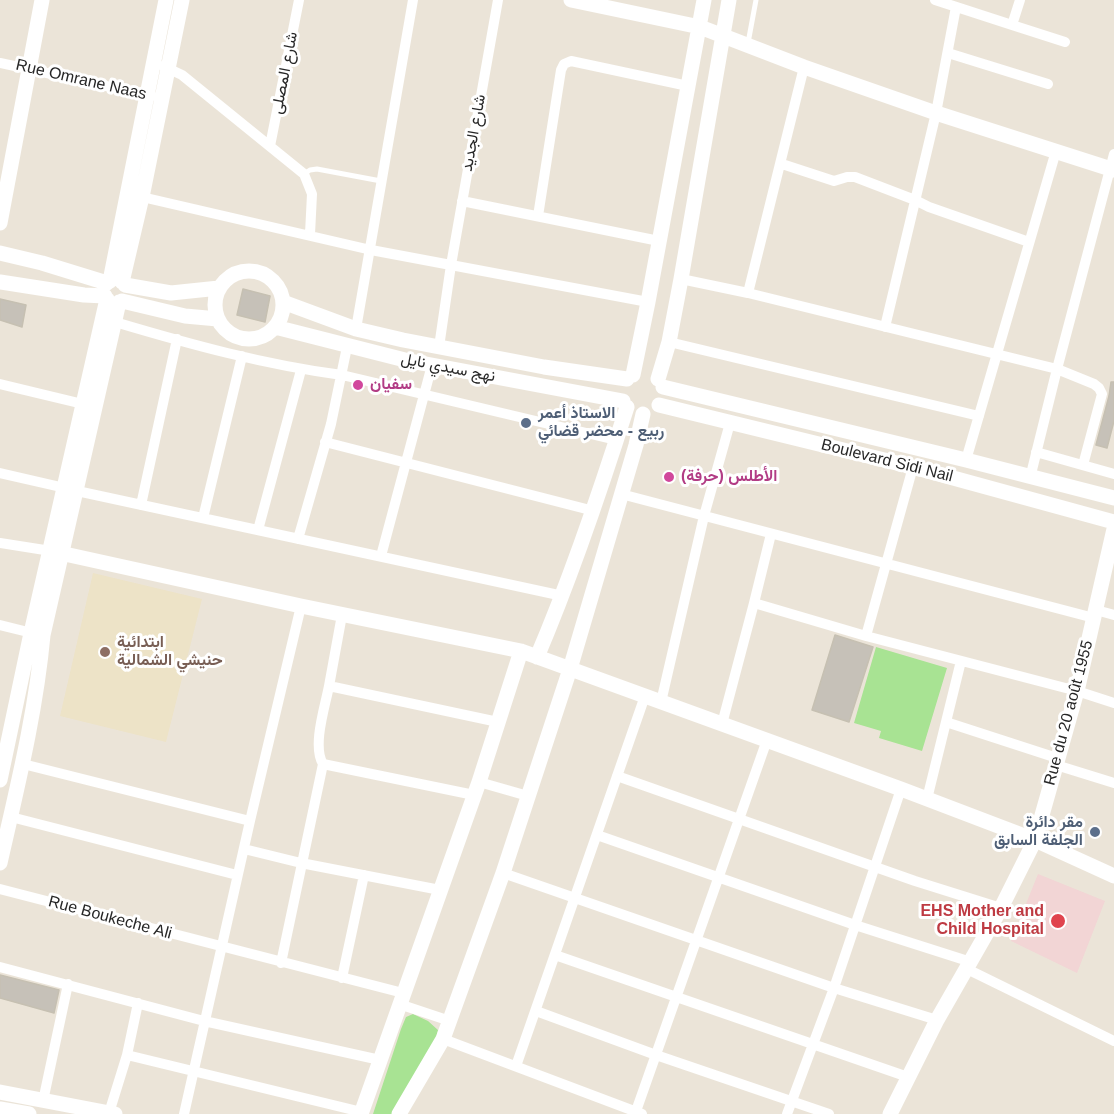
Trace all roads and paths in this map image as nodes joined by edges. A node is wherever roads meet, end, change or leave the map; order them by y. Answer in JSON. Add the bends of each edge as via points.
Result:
{"nodes":[{"id":1,"x":42,"y":0,"type":"edge"},
{"id":2,"x":166,"y":0,"type":"edge"},
{"id":3,"x":182,"y":0,"type":"edge"},
{"id":4,"x":299,"y":0,"type":"edge"},
{"id":5,"x":413,"y":0,"type":"edge"},
{"id":6,"x":498,"y":0,"type":"edge"},
{"id":7,"x":571,"y":0,"type":"edge"},
{"id":8,"x":704,"y":0,"type":"edge"},
{"id":9,"x":729,"y":0,"type":"edge"},
{"id":10,"x":756,"y":0,"type":"edge"},
{"id":11,"x":935,"y":0,"type":"edge"},
{"id":12,"x":1020,"y":0,"type":"edge"},
{"id":13,"x":627,"y":6,"type":"edge"},
{"id":14,"x":956,"y":7,"type":"junction"},
{"id":15,"x":1012,"y":25,"type":"junction"},
{"id":16,"x":700,"y":27,"type":"junction"},
{"id":17,"x":723,"y":35,"type":"junction"},
{"id":18,"x":1065,"y":42,"type":"dead end"},
{"id":19,"x":748,"y":45,"type":"junction"},
{"id":20,"x":948,"y":53,"type":"junction"},
{"id":21,"x":0,"y":63,"type":"edge"},
{"id":22,"x":162,"y":65,"type":"junction"},
{"id":23,"x":29,"y":68,"type":"junction"},
{"id":24,"x":804,"y":68,"type":"junction"},
{"id":25,"x":1048,"y":84,"type":"dead end"},
{"id":26,"x":688,"y":86,"type":"junction"},
{"id":27,"x":154,"y":97,"type":"junction"},
{"id":28,"x":936,"y":112,"type":"junction"},
{"id":29,"x":270,"y":146,"type":"junction"},
{"id":30,"x":1056,"y":151,"type":"junction"},
{"id":31,"x":782,"y":164,"type":"junction"},
{"id":32,"x":1113,"y":164,"type":"edge"},
{"id":33,"x":304,"y":174,"type":"junction"},
{"id":34,"x":382,"y":181,"type":"junction"},
{"id":35,"x":142,"y":197,"type":"junction"},
{"id":36,"x":915,"y":200,"type":"junction"},
{"id":37,"x":462,"y":201,"type":"junction"},
{"id":38,"x":538,"y":216,"type":"junction"},
{"id":39,"x":0,"y":223,"type":"edge"},
{"id":40,"x":310,"y":234,"type":"junction"},
{"id":41,"x":659,"y":241,"type":"junction"},
{"id":42,"x":1029,"y":242,"type":"junction"},
{"id":43,"x":371,"y":250,"type":"junction"},
{"id":44,"x":0,"y":253,"type":"edge"},
{"id":45,"x":451,"y":265,"type":"junction"},
{"id":46,"x":681,"y":279,"type":"junction"},
{"id":47,"x":0,"y":282,"type":"edge"},
{"id":48,"x":219,"y":288,"type":"junction"},
{"id":49,"x":115,"y":291,"type":"junction"},
{"id":50,"x":748,"y":293,"type":"junction"},
{"id":51,"x":283,"y":302,"type":"junction"},
{"id":52,"x":648,"y":302,"type":"junction"},
{"id":53,"x":218,"y":319,"type":"junction"},
{"id":54,"x":115,"y":322,"type":"junction"},
{"id":55,"x":275,"y":327,"type":"junction"},
{"id":56,"x":885,"y":327,"type":"junction"},
{"id":57,"x":356,"y":329,"type":"junction"},
{"id":58,"x":177,"y":339,"type":"junction"},
{"id":59,"x":669,"y":342,"type":"junction"},
{"id":60,"x":439,"y":346,"type":"junction"},
{"id":61,"x":347,"y":347,"type":"junction"},
{"id":62,"x":996,"y":354,"type":"junction"},
{"id":63,"x":242,"y":356,"type":"junction"},
{"id":64,"x":432,"y":365,"type":"junction"},
{"id":65,"x":1057,"y":369,"type":"junction"},
{"id":66,"x":301,"y":370,"type":"junction"},
{"id":67,"x":342,"y":375,"type":"junction"},
{"id":68,"x":630,"y":377,"type":"junction"},
{"id":69,"x":661,"y":383,"type":"junction"},
{"id":70,"x":0,"y":384,"type":"edge"},
{"id":71,"x":423,"y":394,"type":"junction"},
{"id":72,"x":625,"y":404,"type":"junction"},
{"id":73,"x":90,"y":405,"type":"junction"},
{"id":74,"x":659,"y":405,"type":"junction"},
{"id":75,"x":643,"y":414,"type":"junction"},
{"id":76,"x":980,"y":416,"type":"junction"},
{"id":77,"x":730,"y":423,"type":"junction"},
{"id":78,"x":616,"y":440,"type":"junction"},
{"id":79,"x":325,"y":442,"type":"junction"},
{"id":80,"x":1036,"y":452,"type":"junction"},
{"id":81,"x":966,"y":460,"type":"junction"},
{"id":82,"x":405,"y":464,"type":"junction"},
{"id":83,"x":1083,"y":465,"type":"junction"},
{"id":84,"x":913,"y":467,"type":"junction"},
{"id":85,"x":0,"y":473,"type":"edge"},
{"id":86,"x":1114,"y":474,"type":"edge"},
{"id":87,"x":1030,"y":477,"type":"junction"},
{"id":88,"x":71,"y":489,"type":"junction"},
{"id":89,"x":621,"y":494,"type":"junction"},
{"id":90,"x":1114,"y":498,"type":"edge"},
{"id":91,"x":141,"y":505,"type":"junction"},
{"id":92,"x":594,"y":511,"type":"junction"},
{"id":93,"x":704,"y":516,"type":"junction"},
{"id":94,"x":203,"y":518,"type":"junction"},
{"id":95,"x":1114,"y":522,"type":"edge"},
{"id":96,"x":1114,"y":529,"type":"edge"},
{"id":97,"x":258,"y":530,"type":"junction"},
{"id":98,"x":771,"y":534,"type":"junction"},
{"id":99,"x":298,"y":539,"type":"junction"},
{"id":100,"x":0,"y":543,"type":"edge"},
{"id":101,"x":56,"y":552,"type":"junction"},
{"id":102,"x":381,"y":556,"type":"junction"},
{"id":103,"x":886,"y":564,"type":"junction"},
{"id":104,"x":563,"y":596,"type":"junction"},
{"id":105,"x":754,"y":603,"type":"junction"},
{"id":106,"x":301,"y":606,"type":"junction"},
{"id":107,"x":1095,"y":614,"type":"junction"},
{"id":108,"x":342,"y":615,"type":"junction"},
{"id":109,"x":1114,"y":615,"type":"edge"},
{"id":110,"x":0,"y":625,"type":"edge"},
{"id":111,"x":37,"y":634,"type":"junction"},
{"id":112,"x":866,"y":636,"type":"junction"},
{"id":113,"x":521,"y":651,"type":"junction"},
{"id":114,"x":537,"y":657,"type":"junction"},
{"id":115,"x":961,"y":661,"type":"junction"},
{"id":116,"x":570,"y":669,"type":"junction"},
{"id":117,"x":329,"y":686,"type":"junction"},
{"id":118,"x":1077,"y":691,"type":"junction"},
{"id":119,"x":645,"y":696,"type":"junction"},
{"id":120,"x":661,"y":702,"type":"junction"},
{"id":121,"x":1114,"y":703,"type":"edge"},
{"id":122,"x":498,"y":722,"type":"junction"},
{"id":123,"x":946,"y":722,"type":"junction"},
{"id":124,"x":722,"y":724,"type":"junction"},
{"id":125,"x":767,"y":740,"type":"junction"},
{"id":126,"x":3,"y":758,"type":"edge"},
{"id":127,"x":1057,"y":761,"type":"junction"},
{"id":128,"x":323,"y":764,"type":"junction"},
{"id":129,"x":22,"y":765,"type":"junction"},
{"id":130,"x":617,"y":776,"type":"junction"},
{"id":131,"x":0,"y":780,"type":"edge"},
{"id":132,"x":1114,"y":783,"type":"edge"},
{"id":133,"x":477,"y":789,"type":"junction"},
{"id":134,"x":901,"y":789,"type":"junction"},
{"id":135,"x":528,"y":796,"type":"junction"},
{"id":136,"x":927,"y":799,"type":"junction"},
{"id":137,"x":11,"y":816,"type":"junction"},
{"id":138,"x":739,"y":819,"type":"junction"},
{"id":139,"x":250,"y":821,"type":"junction"},
{"id":140,"x":597,"y":835,"type":"junction"},
{"id":141,"x":1035,"y":840,"type":"junction"},
{"id":142,"x":244,"y":849,"type":"junction"},
{"id":143,"x":0,"y":863,"type":"edge"},
{"id":144,"x":301,"y":863,"type":"junction"},
{"id":145,"x":874,"y":867,"type":"junction"},
{"id":146,"x":503,"y":873,"type":"junction"},
{"id":147,"x":237,"y":875,"type":"junction"},
{"id":148,"x":364,"y":875,"type":"junction"},
{"id":149,"x":1114,"y":876,"type":"edge"},
{"id":150,"x":718,"y":877,"type":"junction"},
{"id":151,"x":0,"y":889,"type":"edge"},
{"id":152,"x":440,"y":890,"type":"junction"},
{"id":153,"x":575,"y":898,"type":"junction"},
{"id":154,"x":1001,"y":908,"type":"junction"},
{"id":155,"x":855,"y":925,"type":"junction"},
{"id":156,"x":695,"y":938,"type":"junction"},
{"id":157,"x":221,"y":947,"type":"junction"},
{"id":158,"x":555,"y":955,"type":"junction"},
{"id":159,"x":281,"y":963,"type":"junction"},
{"id":160,"x":969,"y":965,"type":"junction"},
{"id":161,"x":0,"y":966,"type":"edge"},
{"id":162,"x":342,"y":978,"type":"junction"},
{"id":163,"x":68,"y":984,"type":"junction"},
{"id":164,"x":834,"y":988,"type":"junction"},
{"id":165,"x":676,"y":997,"type":"junction"},
{"id":166,"x":401,"y":999,"type":"junction"},
{"id":167,"x":138,"y":1003,"type":"junction"},
{"id":168,"x":536,"y":1011,"type":"junction"},
{"id":169,"x":937,"y":1020,"type":"junction"},
{"id":170,"x":204,"y":1021,"type":"junction"},
{"id":171,"x":450,"y":1021,"type":"junction"},
{"id":172,"x":443,"y":1039,"type":"junction"},
{"id":173,"x":1114,"y":1041,"type":"edge"},
{"id":174,"x":813,"y":1043,"type":"junction"},
{"id":175,"x":127,"y":1055,"type":"junction"},
{"id":176,"x":656,"y":1055,"type":"junction"},
{"id":177,"x":380,"y":1060,"type":"junction"},
{"id":178,"x":516,"y":1066,"type":"junction"},
{"id":179,"x":194,"y":1072,"type":"junction"},
{"id":180,"x":908,"y":1077,"type":"junction"},
{"id":181,"x":0,"y":1092,"type":"edge"},
{"id":182,"x":43,"y":1101,"type":"junction"},
{"id":183,"x":792,"y":1101,"type":"junction"},
{"id":184,"x":0,"y":1109,"type":"edge"},
{"id":185,"x":362,"y":1113,"type":"edge"},
{"id":186,"x":638,"y":1113,"type":"edge"},
{"id":187,"x":29,"y":1114,"type":"edge"},
{"id":188,"x":112,"y":1114,"type":"edge"},
{"id":189,"x":184,"y":1114,"type":"edge"},
{"id":190,"x":399,"y":1114,"type":"edge"},
{"id":191,"x":787,"y":1114,"type":"edge"},
{"id":192,"x":829,"y":1114,"type":"edge"},
{"id":193,"x":890,"y":1114,"type":"edge"}],
"edges":[{"from":1,"to":23,"type":"street"},
{"from":2,"to":22,"type":"street"},
{"from":3,"to":22,"type":"street"},
{"from":4,"to":29,"type":"street","name":"شارع المصلى"},
{"from":5,"to":34,"type":"street"},
{"from":6,"to":37,"type":"street","name":"شارع الجديد"},
{"from":7,"to":13,"type":"street"},
{"from":8,"to":16,"type":"street"},
{"from":9,"to":17,"type":"street"},
{"from":10,"to":19,"type":"lane"},
{"from":11,"to":14,"type":"street"},
{"from":12,"to":15,"type":"street"},
{"from":13,"to":16,"type":"street"},
{"from":14,"to":15,"type":"street"},
{"from":14,"to":20,"type":"street"},
{"from":15,"to":18,"type":"street"},
{"from":16,"to":17,"type":"street"},
{"from":16,"to":26,"type":"street"},
{"from":17,"to":19,"type":"street"},
{"from":17,"to":46,"type":"street"},
{"from":19,"to":24,"type":"street"},
{"from":20,"to":25,"type":"street"},
{"from":20,"to":28,"type":"street"},
{"from":21,"to":23,"type":"street","name":"Rue Omrane Naas"},
{"from":22,"to":27,"type":"street"},
{"from":22,"to":29,"type":"street","via":[[188,80]]},
{"from":23,"to":27,"type":"street","name":"Rue Omrane Naas"},
{"from":23,"to":39,"type":"street"},
{"from":24,"to":28,"type":"street"},
{"from":24,"to":31,"type":"street"},
{"from":26,"to":38,"type":"street","via":[[571,62],[564,64]]},
{"from":26,"to":41,"type":"street"},
{"from":27,"to":35,"type":"street"},
{"from":27,"to":49,"type":"street"},
{"from":28,"to":30,"type":"street"},
{"from":28,"to":36,"type":"street"},
{"from":29,"to":33,"type":"street"},
{"from":30,"to":32,"type":"street"},
{"from":30,"to":42,"type":"street"},
{"from":31,"to":36,"type":"street","via":[[834,181],[855,177]]},
{"from":31,"to":50,"type":"street"},
{"from":32,"to":65,"type":"street"},
{"from":33,"to":34,"type":"lane","via":[[317,169]]},
{"from":33,"to":40,"type":"street","via":[[312,194]]},
{"from":34,"to":43,"type":"street"},
{"from":35,"to":40,"type":"street"},
{"from":35,"to":49,"type":"street"},
{"from":36,"to":42,"type":"street"},
{"from":36,"to":56,"type":"street"},
{"from":37,"to":38,"type":"street"},
{"from":37,"to":45,"type":"street","name":"شارع الجديد"},
{"from":38,"to":41,"type":"street"},
{"from":40,"to":43,"type":"street"},
{"from":41,"to":52,"type":"street"},
{"from":42,"to":62,"type":"street"},
{"from":43,"to":45,"type":"street"},
{"from":43,"to":57,"type":"street"},
{"from":44,"to":49,"type":"street","via":[[52,266]]},
{"from":45,"to":52,"type":"street"},
{"from":45,"to":60,"type":"street","name":"شارع الجديد"},
{"from":46,"to":50,"type":"street"},
{"from":46,"to":59,"type":"street"},
{"from":47,"to":49,"type":"street","via":[[84,295]]},
{"from":48,"to":49,"type":"street"},
{"from":48,"to":51,"type":"street","via":[[235,274],[256,271],[275,282]]},
{"from":48,"to":53,"type":"street","via":[[215,309]]},
{"from":49,"to":53,"type":"street","via":[[185,316]]},
{"from":49,"to":54,"type":"street"},
{"from":49,"to":73,"type":"street"},
{"from":50,"to":56,"type":"street"},
{"from":51,"to":55,"type":"street"},
{"from":51,"to":57,"type":"street","name":"نهج سيدي نايل"},
{"from":52,"to":68,"type":"street"},
{"from":53,"to":55,"type":"street","via":[[233,335],[244,338],[255,338]]},
{"from":54,"to":58,"type":"street"},
{"from":54,"to":73,"type":"street"},
{"from":55,"to":61,"type":"street","name":"نهج سيدي نايل"},
{"from":56,"to":62,"type":"street"},
{"from":57,"to":60,"type":"street","name":"نهج سيدي نايل"},
{"from":58,"to":63,"type":"street"},
{"from":58,"to":91,"type":"street"},
{"from":59,"to":69,"type":"street"},
{"from":59,"to":76,"type":"street"},
{"from":60,"to":68,"type":"street","name":"نهج سيدي نايل","via":[[544,367]]},
{"from":61,"to":64,"type":"street","name":"نهج سيدي نايل"},
{"from":61,"to":67,"type":"street"},
{"from":62,"to":65,"type":"street"},
{"from":62,"to":76,"type":"street"},
{"from":63,"to":66,"type":"street"},
{"from":63,"to":94,"type":"street"},
{"from":64,"to":71,"type":"street"},
{"from":64,"to":72,"type":"street","name":"نهج سيدي نايل"},
{"from":65,"to":80,"type":"street"},
{"from":65,"to":83,"type":"street","via":[[1094,384],[1102,394]]},
{"from":66,"to":67,"type":"street"},
{"from":66,"to":97,"type":"street"},
{"from":67,"to":71,"type":"street"},
{"from":67,"to":79,"type":"street"},
{"from":68,"to":69,"type":"street","via":[[649,373]]},
{"from":68,"to":72,"type":"street","via":[[622,390]]},
{"from":69,"to":74,"type":"street"},
{"from":69,"to":81,"type":"street","name":"Boulevard Sidi Nail"},
{"from":70,"to":73,"type":"street"},
{"from":71,"to":78,"type":"street"},
{"from":71,"to":82,"type":"street"},
{"from":72,"to":75,"type":"street","via":[[631,411]]},
{"from":72,"to":78,"type":"street"},
{"from":73,"to":88,"type":"street"},
{"from":74,"to":75,"type":"street"},
{"from":74,"to":77,"type":"street","name":"Boulevard Sidi Nail"},
{"from":75,"to":89,"type":"street"},
{"from":76,"to":81,"type":"street"},
{"from":77,"to":84,"type":"street","name":"Boulevard Sidi Nail"},
{"from":77,"to":93,"type":"street"},
{"from":78,"to":92,"type":"street"},
{"from":79,"to":82,"type":"street"},
{"from":79,"to":99,"type":"street"},
{"from":80,"to":83,"type":"street"},
{"from":80,"to":87,"type":"street"},
{"from":81,"to":87,"type":"street","name":"Boulevard Sidi Nail"},
{"from":82,"to":92,"type":"street"},
{"from":82,"to":102,"type":"street"},
{"from":83,"to":86,"type":"street"},
{"from":84,"to":95,"type":"street","name":"Boulevard Sidi Nail"},
{"from":84,"to":103,"type":"street"},
{"from":85,"to":88,"type":"street"},
{"from":87,"to":90,"type":"street","name":"Boulevard Sidi Nail"},
{"from":88,"to":91,"type":"street"},
{"from":88,"to":101,"type":"street"},
{"from":89,"to":93,"type":"street"},
{"from":89,"to":116,"type":"street"},
{"from":91,"to":94,"type":"street"},
{"from":92,"to":104,"type":"street"},
{"from":93,"to":98,"type":"street"},
{"from":93,"to":120,"type":"street"},
{"from":94,"to":97,"type":"street"},
{"from":96,"to":107,"type":"street","name":"Rue du 20 août 1955"},
{"from":97,"to":99,"type":"street"},
{"from":98,"to":103,"type":"street"},
{"from":98,"to":105,"type":"street"},
{"from":99,"to":102,"type":"street"},
{"from":100,"to":101,"type":"street"},
{"from":101,"to":106,"type":"street"},
{"from":101,"to":111,"type":"street"},
{"from":102,"to":104,"type":"street"},
{"from":103,"to":107,"type":"street"},
{"from":103,"to":112,"type":"street"},
{"from":104,"to":114,"type":"street"},
{"from":105,"to":112,"type":"street"},
{"from":105,"to":124,"type":"street"},
{"from":106,"to":108,"type":"street"},
{"from":106,"to":139,"type":"street"},
{"from":107,"to":109,"type":"street"},
{"from":107,"to":118,"type":"street","name":"Rue du 20 août 1955"},
{"from":108,"to":113,"type":"street"},
{"from":108,"to":117,"type":"street"},
{"from":110,"to":111,"type":"street"},
{"from":111,"to":126,"type":"street"},
{"from":111,"to":129,"type":"street","via":[[40,670]]},
{"from":112,"to":115,"type":"street"},
{"from":113,"to":114,"type":"street"},
{"from":113,"to":122,"type":"street"},
{"from":114,"to":116,"type":"street"},
{"from":115,"to":118,"type":"street"},
{"from":115,"to":123,"type":"street"},
{"from":116,"to":119,"type":"street"},
{"from":116,"to":135,"type":"street"},
{"from":117,"to":122,"type":"street"},
{"from":117,"to":128,"type":"street","via":[[318,744]]},
{"from":118,"to":121,"type":"street"},
{"from":118,"to":127,"type":"street","name":"Rue du 20 août 1955"},
{"from":119,"to":120,"type":"street"},
{"from":119,"to":130,"type":"street"},
{"from":120,"to":124,"type":"street"},
{"from":122,"to":133,"type":"street"},
{"from":123,"to":127,"type":"street"},
{"from":123,"to":136,"type":"street"},
{"from":124,"to":125,"type":"street"},
{"from":125,"to":134,"type":"street"},
{"from":125,"to":138,"type":"street"},
{"from":126,"to":131,"type":"street"},
{"from":127,"to":132,"type":"street"},
{"from":127,"to":141,"type":"street","name":"Rue du 20 août 1955"},
{"from":128,"to":133,"type":"street"},
{"from":128,"to":144,"type":"street"},
{"from":129,"to":137,"type":"street"},
{"from":129,"to":139,"type":"street"},
{"from":130,"to":138,"type":"street"},
{"from":130,"to":140,"type":"street"},
{"from":133,"to":135,"type":"street"},
{"from":133,"to":152,"type":"street"},
{"from":134,"to":136,"type":"street"},
{"from":134,"to":145,"type":"street"},
{"from":135,"to":146,"type":"street"},
{"from":136,"to":141,"type":"street"},
{"from":137,"to":143,"type":"street"},
{"from":137,"to":147,"type":"street"},
{"from":138,"to":145,"type":"street"},
{"from":138,"to":150,"type":"street"},
{"from":139,"to":142,"type":"street"},
{"from":140,"to":150,"type":"street"},
{"from":140,"to":153,"type":"street"},
{"from":141,"to":149,"type":"street"},
{"from":141,"to":154,"type":"street","name":"Rue du 20 août 1955"},
{"from":142,"to":144,"type":"street"},
{"from":142,"to":147,"type":"street"},
{"from":144,"to":148,"type":"street"},
{"from":144,"to":159,"type":"street"},
{"from":145,"to":154,"type":"street"},
{"from":145,"to":155,"type":"street"},
{"from":146,"to":153,"type":"street"},
{"from":146,"to":171,"type":"street"},
{"from":147,"to":157,"type":"street"},
{"from":148,"to":152,"type":"street"},
{"from":148,"to":162,"type":"street"},
{"from":150,"to":155,"type":"street"},
{"from":150,"to":156,"type":"street"},
{"from":151,"to":157,"type":"street","name":"Rue Boukeche Ali"},
{"from":152,"to":166,"type":"street"},
{"from":153,"to":156,"type":"street"},
{"from":153,"to":158,"type":"street"},
{"from":154,"to":160,"type":"street","name":"Rue du 20 août 1955"},
{"from":155,"to":160,"type":"street"},
{"from":155,"to":164,"type":"street"},
{"from":156,"to":164,"type":"street"},
{"from":156,"to":165,"type":"street"},
{"from":157,"to":159,"type":"street","name":"Rue Boukeche Ali"},
{"from":157,"to":170,"type":"street"},
{"from":158,"to":165,"type":"street"},
{"from":158,"to":168,"type":"street"},
{"from":159,"to":162,"type":"street","name":"Rue Boukeche Ali"},
{"from":160,"to":169,"type":"street","name":"Rue du 20 août 1955"},
{"from":160,"to":173,"type":"street"},
{"from":161,"to":163,"type":"street"},
{"from":162,"to":166,"type":"street","name":"Rue Boukeche Ali"},
{"from":163,"to":167,"type":"street"},
{"from":163,"to":182,"type":"street"},
{"from":164,"to":169,"type":"street"},
{"from":164,"to":174,"type":"street"},
{"from":165,"to":174,"type":"street"},
{"from":165,"to":176,"type":"street"},
{"from":166,"to":171,"type":"street","name":"Rue Boukeche Ali"},
{"from":166,"to":177,"type":"street"},
{"from":167,"to":170,"type":"street"},
{"from":167,"to":175,"type":"street"},
{"from":168,"to":176,"type":"street"},
{"from":168,"to":178,"type":"street"},
{"from":169,"to":180,"type":"street","name":"Rue du 20 août 1955"},
{"from":170,"to":177,"type":"street"},
{"from":170,"to":179,"type":"street"},
{"from":171,"to":172,"type":"street"},
{"from":172,"to":178,"type":"street"},
{"from":172,"to":190,"type":"street"},
{"from":174,"to":180,"type":"street"},
{"from":174,"to":183,"type":"street"},
{"from":175,"to":179,"type":"street"},
{"from":175,"to":188,"type":"street"},
{"from":176,"to":183,"type":"street"},
{"from":176,"to":186,"type":"street"},
{"from":177,"to":185,"type":"street"},
{"from":178,"to":186,"type":"street"},
{"from":179,"to":185,"type":"street"},
{"from":179,"to":189,"type":"street"},
{"from":180,"to":193,"type":"street","name":"Rue du 20 août 1955"},
{"from":181,"to":182,"type":"street"},
{"from":182,"to":188,"type":"street"},
{"from":183,"to":191,"type":"street"},
{"from":183,"to":192,"type":"street"},
{"from":184,"to":187,"type":"street"}]}
